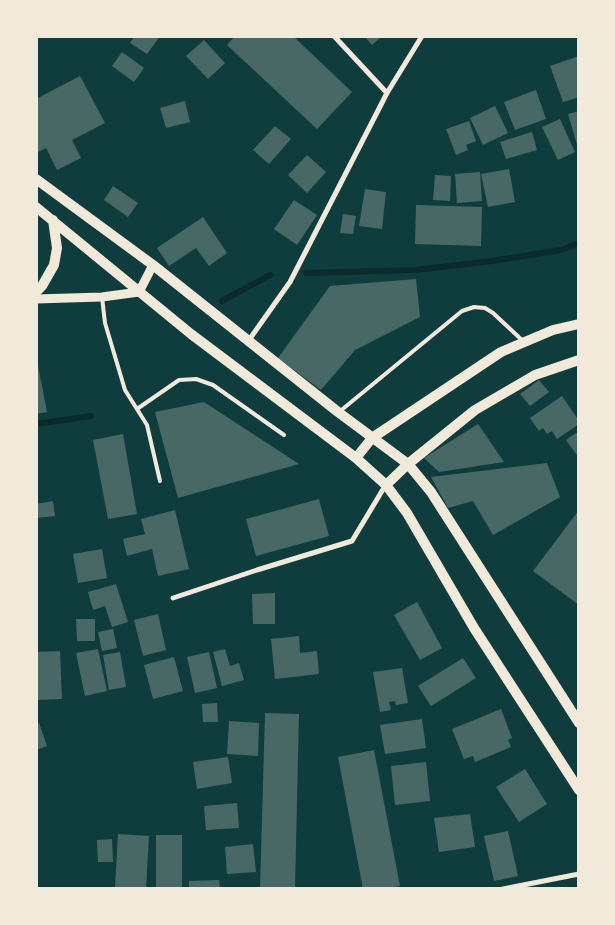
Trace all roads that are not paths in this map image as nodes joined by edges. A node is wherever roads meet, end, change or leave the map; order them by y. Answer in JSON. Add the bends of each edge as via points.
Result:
{"nodes":[{"id":1,"x":334,"y":36,"type":"edge"},
{"id":2,"x":422,"y":36,"type":"edge"},
{"id":3,"x":387,"y":93,"type":"junction"},
{"id":4,"x":36,"y":179,"type":"edge"},
{"id":5,"x":36,"y":207,"type":"edge"},
{"id":6,"x":53,"y":220,"type":"junction"},
{"id":7,"x":154,"y":265,"type":"junction"},
{"id":8,"x":36,"y":292,"type":"edge"},
{"id":9,"x":139,"y":292,"type":"junction"},
{"id":10,"x":102,"y":297,"type":"junction"},
{"id":11,"x":36,"y":299,"type":"edge"},
{"id":12,"x":579,"y":324,"type":"edge"},
{"id":13,"x":249,"y":340,"type":"junction"},
{"id":14,"x":524,"y":342,"type":"junction"},
{"id":15,"x":579,"y":360,"type":"edge"},
{"id":16,"x":137,"y":409,"type":"junction"},
{"id":17,"x":338,"y":412,"type":"junction"},
{"id":18,"x":284,"y":435,"type":"dead end"},
{"id":19,"x":372,"y":438,"type":"junction"},
{"id":20,"x":356,"y":458,"type":"junction"},
{"id":21,"x":408,"y":464,"type":"junction"},
{"id":22,"x":160,"y":481,"type":"dead end"},
{"id":23,"x":386,"y":485,"type":"junction"},
{"id":24,"x":173,"y":598,"type":"dead end"},
{"id":25,"x":579,"y":723,"type":"edge"},
{"id":26,"x":579,"y":790,"type":"edge"},
{"id":27,"x":579,"y":874,"type":"edge"},
{"id":28,"x":503,"y":889,"type":"edge"}],
"edges":[{"from":1,"to":3,"type":"street"},
{"from":2,"to":3,"type":"street"},
{"from":3,"to":13,"type":"street","via":[[290,282]]},
{"from":4,"to":7,"type":"main road"},
{"from":5,"to":6,"type":"main road"},
{"from":6,"to":8,"type":"main road","via":[[57,248],[54,265]]},
{"from":6,"to":9,"type":"main road"},
{"from":7,"to":9,"type":"street"},
{"from":7,"to":13,"type":"main road"},
{"from":9,"to":10,"type":"street"},
{"from":9,"to":20,"type":"main road"},
{"from":10,"to":11,"type":"street"},
{"from":10,"to":16,"type":"lane","via":[[105,323],[125,390]]},
{"from":12,"to":14,"type":"main road"},
{"from":13,"to":17,"type":"main road"},
{"from":14,"to":17,"type":"lane","via":[[493,313],[474,306],[462,311]]},
{"from":14,"to":19,"type":"main road","via":[[501,352]]},
{"from":15,"to":21,"type":"main road","via":[[535,375],[475,410]]},
{"from":16,"to":18,"type":"lane","via":[[179,380],[196,379],[213,385]]},
{"from":16,"to":22,"type":"lane","via":[[147,425]]},
{"from":17,"to":19,"type":"main road"},
{"from":19,"to":20,"type":"main road"},
{"from":19,"to":21,"type":"main road"},
{"from":20,"to":23,"type":"main road"},
{"from":21,"to":23,"type":"main road"},
{"from":21,"to":25,"type":"main road","via":[[431,492]]},
{"from":23,"to":24,"type":"street","via":[[352,541]]},
{"from":23,"to":26,"type":"main road","via":[[408,513],[474,628]]},
{"from":27,"to":28,"type":"street"}]}
